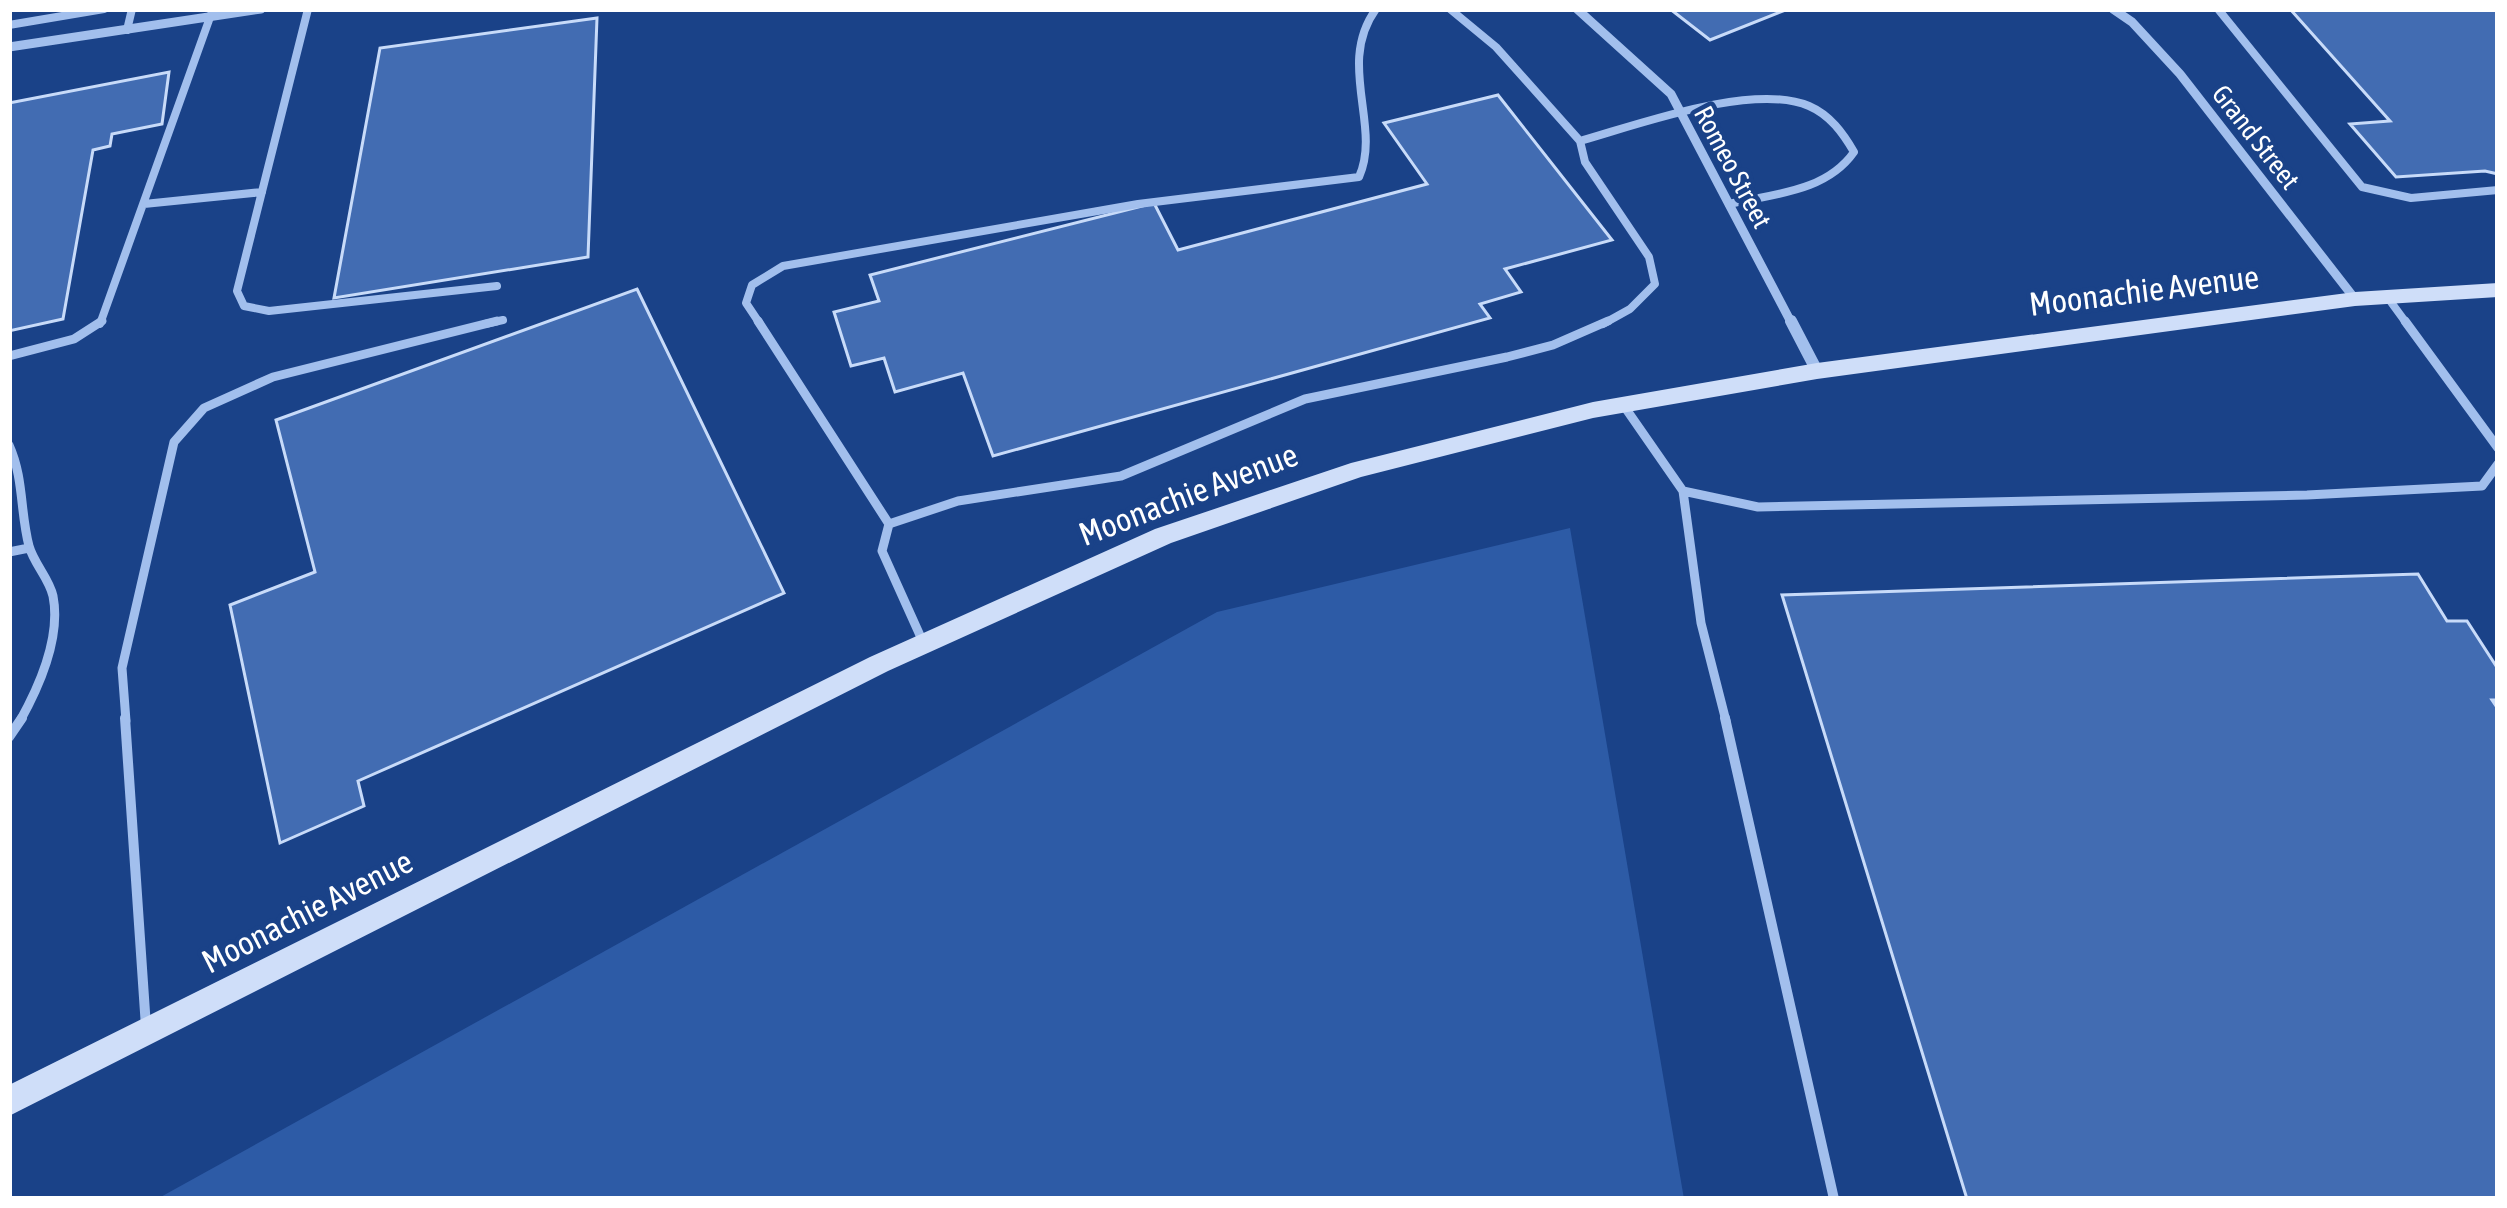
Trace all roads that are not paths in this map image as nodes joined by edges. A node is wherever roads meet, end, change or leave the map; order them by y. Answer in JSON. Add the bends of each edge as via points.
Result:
{"nodes":[{"id":1,"x":104,"y":9,"type":"edge"},
{"id":2,"x":132,"y":9,"type":"edge"},
{"id":3,"x":261,"y":9,"type":"edge"},
{"id":4,"x":308,"y":9,"type":"edge"},
{"id":5,"x":1376,"y":9,"type":"edge"},
{"id":6,"x":1450,"y":9,"type":"edge"},
{"id":7,"x":1576,"y":9,"type":"edge"},
{"id":8,"x":2113,"y":9,"type":"edge"},
{"id":9,"x":2218,"y":9,"type":"edge"},
{"id":10,"x":212,"y":13,"type":"edge"},
{"id":11,"x":9,"y":25,"type":"edge"},
{"id":12,"x":128,"y":29,"type":"junction"},
{"id":13,"x":9,"y":47,"type":"edge"},
{"id":14,"x":1681,"y":113,"type":"junction"},
{"id":15,"x":1580,"y":141,"type":"junction"},
{"id":16,"x":2498,"y":190,"type":"edge"},
{"id":17,"x":262,"y":192,"type":"junction"},
{"id":18,"x":144,"y":204,"type":"junction"},
{"id":19,"x":1729,"y":204,"type":"junction"},
{"id":20,"x":496,"y":286,"type":"dead end"},
{"id":21,"x":2498,"y":290,"type":"edge"},
{"id":22,"x":2388,"y":298,"type":"junction"},
{"id":23,"x":2356,"y":299,"type":"junction"},
{"id":24,"x":503,"y":320,"type":"dead end"},
{"id":25,"x":9,"y":356,"type":"edge"},
{"id":26,"x":1816,"y":371,"type":"junction"},
{"id":27,"x":1624,"y":405,"type":"junction"},
{"id":28,"x":9,"y":445,"type":"edge"},
{"id":29,"x":2498,"y":448,"type":"edge"},
{"id":30,"x":2498,"y":464,"type":"edge"},
{"id":31,"x":1684,"y":490,"type":"junction"},
{"id":32,"x":889,"y":524,"type":"junction"},
{"id":33,"x":29,"y":548,"type":"junction"},
{"id":34,"x":9,"y":552,"type":"edge"},
{"id":35,"x":924,"y":644,"type":"junction"},
{"id":36,"x":9,"y":737,"type":"edge"},
{"id":37,"x":147,"y":1032,"type":"junction"},
{"id":38,"x":9,"y":1101,"type":"edge"},
{"id":39,"x":1834,"y":1199,"type":"edge"}],
"edges":[{"from":1,"to":11,"type":"lane"},
{"from":2,"to":12,"type":"lane"},
{"from":3,"to":10,"type":"street"},
{"from":4,"to":17,"type":"lane"},
{"from":5,"to":32,"type":"lane","via":[[1360,41],[1368,157],[1359,177],[1138,204],[760,276],[746,303]]},
{"from":6,"to":15,"type":"lane","via":[[1496,47]]},
{"from":7,"to":14,"type":"street","name":"Romeo Street","via":[[1671,94]]},
{"from":8,"to":23,"type":"street","name":"Grand Street","via":[[2180,74]]},
{"from":9,"to":16,"type":"lane","via":[[2362,187],[2379,196]]},
{"from":10,"to":12,"type":"street"},
{"from":10,"to":18,"type":"lane"},
{"from":12,"to":13,"type":"street"},
{"from":14,"to":15,"type":"lane"},
{"from":14,"to":19,"type":"street","name":"Romeo Street"},
{"from":14,"to":19,"type":"lane","via":[[1803,104],[1844,132],[1854,152],[1846,168],[1820,182]]},
{"from":15,"to":32,"type":"lane","via":[[1585,162],[1649,257],[1655,284],[1617,319],[1522,353],[1331,391],[1109,479],[957,501]]},
{"from":17,"to":18,"type":"lane"},
{"from":17,"to":20,"type":"lane","via":[[237,291],[244,307],[269,311]]},
{"from":18,"to":25,"type":"lane","via":[[100,324]]},
{"from":19,"to":26,"type":"street","name":"Romeo Street"},
{"from":21,"to":22,"type":"main road","name":"Moonachie Avenue"},
{"from":22,"to":23,"type":"main road","name":"Moonachie Avenue"},
{"from":22,"to":29,"type":"lane"},
{"from":23,"to":26,"type":"main road","name":"Moonachie Avenue"},
{"from":24,"to":37,"type":"lane","via":[[273,377],[204,408],[174,442],[122,668]]},
{"from":26,"to":27,"type":"main road","name":"Moonachie Avenue"},
{"from":27,"to":31,"type":"lane"},
{"from":27,"to":35,"type":"main road","name":"Moonachie Avenue","via":[[1359,469],[1163,536]]},
{"from":28,"to":33,"type":"lane"},
{"from":30,"to":31,"type":"lane","via":[[2482,486],[2307,495],[1758,507]]},
{"from":31,"to":39,"type":"lane","via":[[1701,623]]},
{"from":32,"to":35,"type":"lane","via":[[882,551]]},
{"from":33,"to":34,"type":"lane"},
{"from":33,"to":36,"type":"lane","via":[[53,596],[51,621],[39,687]]},
{"from":35,"to":37,"type":"main road","name":"Moonachie Avenue"},
{"from":37,"to":38,"type":"main road","name":"Moonachie Avenue"}]}
